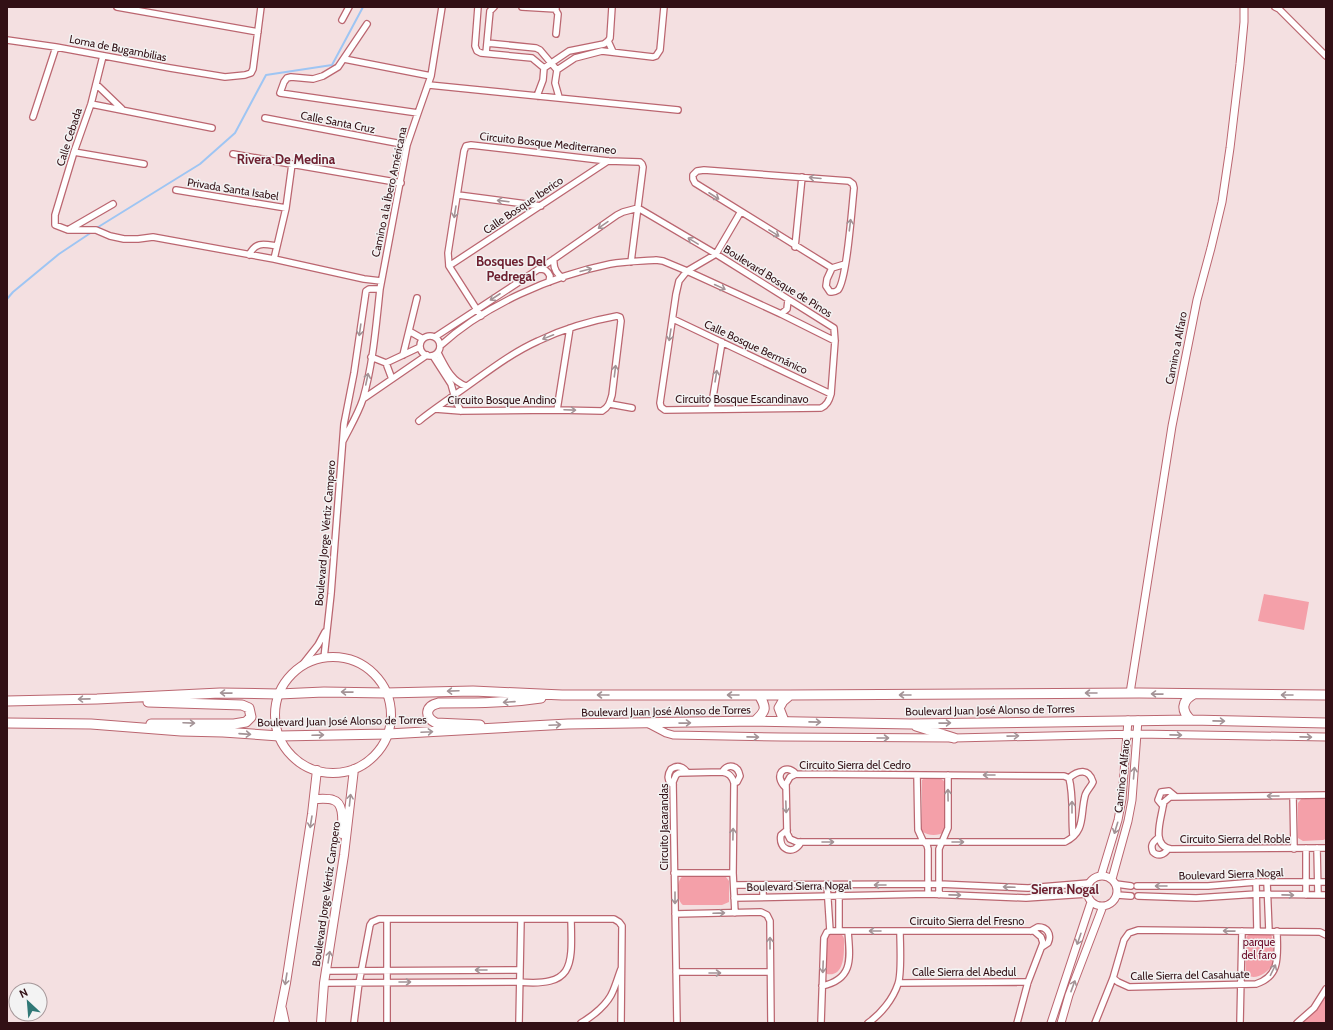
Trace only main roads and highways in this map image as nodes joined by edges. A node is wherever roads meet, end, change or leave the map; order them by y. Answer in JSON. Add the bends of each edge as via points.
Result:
{"nodes":[{"id":1,"x":386,"y":693,"type":"junction"},
{"id":2,"x":279,"y":694,"type":"junction"},
{"id":3,"x":1194,"y":694,"type":"junction"},
{"id":4,"x":562,"y":695,"type":"junction"},
{"id":5,"x":759,"y":695,"type":"junction"},
{"id":6,"x":790,"y":695,"type":"junction"},
{"id":7,"x":1326,"y":695,"type":"edge"},
{"id":8,"x":123,"y":697,"type":"junction"},
{"id":9,"x":7,"y":701,"type":"edge"},
{"id":10,"x":1191,"y":720,"type":"junction"},
{"id":11,"x":755,"y":721,"type":"junction"},
{"id":12,"x":784,"y":721,"type":"junction"},
{"id":13,"x":7,"y":722,"type":"edge"},
{"id":14,"x":1326,"y":723,"type":"edge"},
{"id":15,"x":911,"y":724,"type":"junction"},
{"id":16,"x":122,"y":727,"type":"junction"},
{"id":17,"x":516,"y":728,"type":"junction"},
{"id":18,"x":388,"y":734,"type":"junction"},
{"id":19,"x":279,"y":736,"type":"junction"},
{"id":20,"x":954,"y":738,"type":"road end"},
{"id":21,"x":354,"y":769,"type":"junction"},
{"id":22,"x":317,"y":770,"type":"junction"},
{"id":23,"x":314,"y":799,"type":"junction"},
{"id":24,"x":344,"y":855,"type":"junction"},
{"id":25,"x":282,"y":1002,"type":"junction"},
{"id":26,"x":320,"y":1022,"type":"edge"},
{"id":27,"x":278,"y":1023,"type":"edge"},
{"id":28,"x":285,"y":1023,"type":"edge"}],
"edges":[{"from":1,"to":2,"type":"main road","name":"Boulevard Juan José Alonso de Torres","one_way":true},
{"from":1,"to":2,"type":"main road","via":[[380,682],[360,666],[343,659],[324,658],[303,664],[288,677]]},
{"from":4,"to":1,"type":"main road","name":"Boulevard Juan José Alonso de Torres","one_way":true,"via":[[473,691]]},
{"from":1,"to":18,"type":"main road","via":[[393,714]]},
{"from":2,"to":8,"type":"main road","name":"Boulevard Juan José Alonso de Torres","one_way":true,"via":[[220,693]]},
{"from":2,"to":19,"type":"main road","via":[[275,716]]},
{"from":3,"to":6,"type":"main road","name":"Boulevard Juan José Alonso de Torres","one_way":true},
{"from":7,"to":3,"type":"main road","name":"Boulevard Juan José Alonso de Torres","one_way":true},
{"from":3,"to":10,"type":"main road","via":[[1188,697],[1183,708],[1185,715]]},
{"from":5,"to":4,"type":"main road","name":"Boulevard Juan José Alonso de Torres","one_way":true},
{"from":4,"to":17,"type":"main road","one_way":true,"via":[[518,701],[433,704],[428,712],[428,717],[436,723]]},
{"from":5,"to":6,"type":"main road","name":"Boulevard Juan José Alonso de Torres"},
{"from":5,"to":11,"type":"main road","via":[[765,708]]},
{"from":6,"to":12,"type":"main road","via":[[783,700],[779,708]]},
{"from":8,"to":9,"type":"main road","name":"Boulevard Juan José Alonso de Torres","one_way":true},
{"from":16,"to":8,"type":"main road","one_way":true,"via":[[180,723],[234,724],[246,722],[251,717],[249,708],[242,705],[154,702]]},
{"from":10,"to":14,"type":"main road","name":"Boulevard Juan José Alonso de Torres","one_way":true},
{"from":15,"to":10,"type":"main road","name":"Boulevard Juan José Alonso de Torres","one_way":true},
{"from":11,"to":12,"type":"main road","name":"Boulevard Juan José Alonso de Torres"},
{"from":17,"to":11,"type":"main road","name":"Boulevard Juan José Alonso de Torres","one_way":true,"via":[[568,724]]},
{"from":12,"to":15,"type":"main road","name":"Boulevard Juan José Alonso de Torres","one_way":true},
{"from":13,"to":16,"type":"main road","name":"Boulevard Juan José Alonso de Torres"},
{"from":15,"to":20,"type":"main road"},
{"from":16,"to":19,"type":"main road","name":"Boulevard Juan José Alonso de Torres","one_way":true},
{"from":18,"to":17,"type":"main road","name":"Boulevard Juan José Alonso de Torres","one_way":true},
{"from":19,"to":18,"type":"main road","name":"Boulevard Juan José Alonso de Torres","one_way":true},
{"from":18,"to":21,"type":"main road","via":[[376,754]]},
{"from":19,"to":22,"type":"main road","via":[[296,759]]},
{"from":21,"to":22,"type":"main road","via":[[333,772]]},
{"from":24,"to":21,"type":"main road","name":"Boulevard Jorge Vértiz Campero","one_way":true},
{"from":22,"to":23,"type":"main road"},
{"from":23,"to":24,"type":"main road","via":[[336,800],[339,804]]},
{"from":23,"to":25,"type":"main road","one_way":true},
{"from":26,"to":24,"type":"main road","name":"Boulevard Jorge Vértiz Campero","one_way":true},
{"from":25,"to":27,"type":"main road"},
{"from":25,"to":28,"type":"main road"}]}
